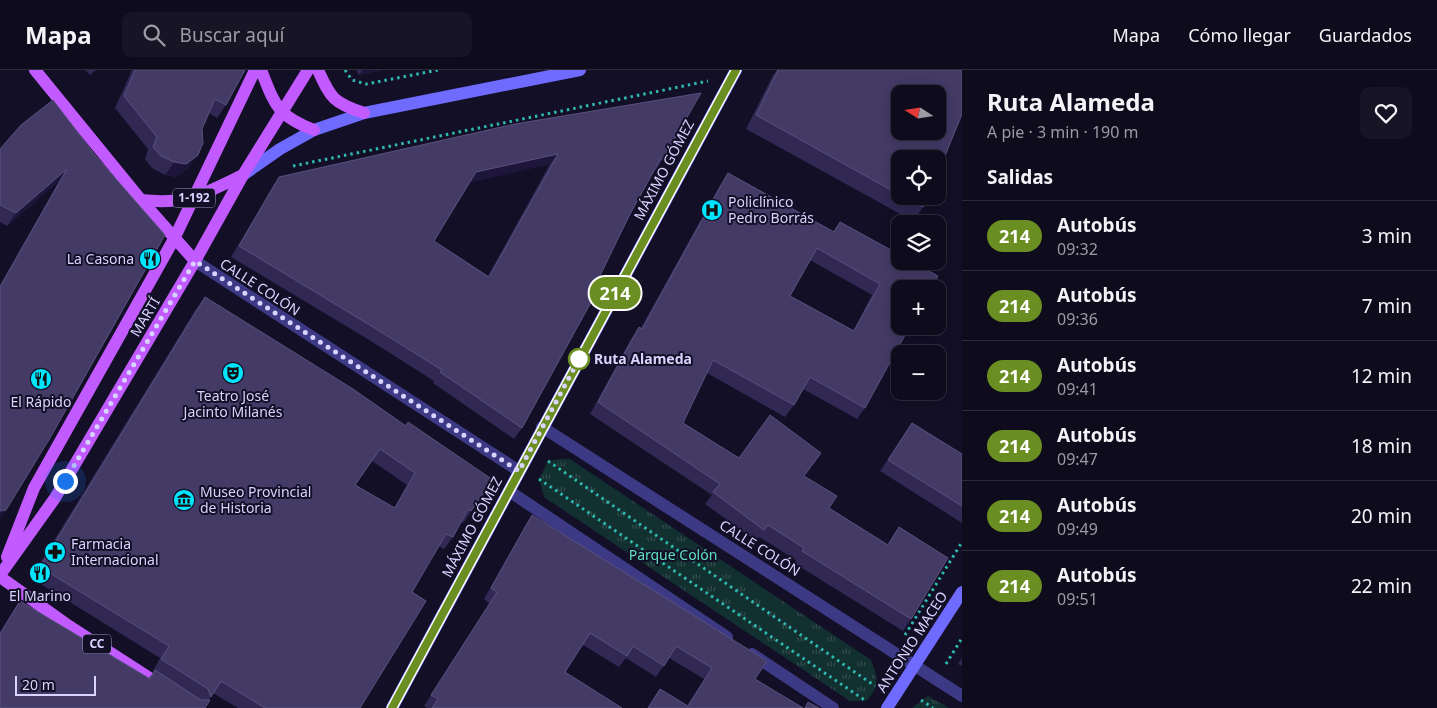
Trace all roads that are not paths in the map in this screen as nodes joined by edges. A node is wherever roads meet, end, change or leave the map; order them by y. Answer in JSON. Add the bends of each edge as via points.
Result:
{"nodes":[{"id":1,"x":35,"y":70,"type":"edge"},
{"id":2,"x":255,"y":70,"type":"edge"},
{"id":3,"x":261,"y":70,"type":"edge"},
{"id":4,"x":308,"y":70,"type":"edge"},
{"id":5,"x":318,"y":70,"type":"edge"},
{"id":6,"x":580,"y":70,"type":"edge"},
{"id":7,"x":735,"y":73,"type":"edge"},
{"id":8,"x":282,"y":113,"type":"junction"},
{"id":9,"x":364,"y":114,"type":"junction"},
{"id":10,"x":314,"y":130,"type":"junction"},
{"id":11,"x":243,"y":175,"type":"junction"},
{"id":12,"x":193,"y":198,"type":"junction"},
{"id":13,"x":141,"y":200,"type":"junction"},
{"id":14,"x":174,"y":239,"type":"junction"},
{"id":15,"x":195,"y":261,"type":"junction"},
{"id":16,"x":542,"y":427,"type":"junction"},
{"id":17,"x":519,"y":471,"type":"junction"},
{"id":18,"x":509,"y":492,"type":"junction"},
{"id":19,"x":0,"y":576,"type":"edge"},
{"id":20,"x":962,"y":592,"type":"edge"},
{"id":21,"x":916,"y":665,"type":"junction"},
{"id":22,"x":173,"y":694,"type":"edge"},
{"id":23,"x":962,"y":696,"type":"edge"},
{"id":24,"x":392,"y":708,"type":"edge"},
{"id":25,"x":833,"y":708,"type":"edge"},
{"id":26,"x":887,"y":708,"type":"edge"}],
"edges":[{"from":1,"to":13,"type":"main road","name":"CALLE COLÓN"},
{"from":2,"to":12,"type":"main road","name":"MARTÍ"},
{"from":3,"to":8,"type":"main road"},
{"from":4,"to":8,"type":"main road","name":"MARTÍ"},
{"from":5,"to":9,"type":"main road","via":[[338,104]]},
{"from":6,"to":9,"type":"main road","number":"1-192"},
{"from":7,"to":16,"type":"main road","name":"MÁXIMO GÓMEZ"},
{"from":8,"to":10,"type":"main road","via":[[295,123]]},
{"from":8,"to":11,"type":"main road","name":"MARTÍ"},
{"from":9,"to":10,"type":"main road","number":"1-192"},
{"from":10,"to":11,"type":"main road","number":"1-192"},
{"from":11,"to":12,"type":"main road","number":"1-192"},
{"from":11,"to":15,"type":"main road","name":"MARTÍ"},
{"from":12,"to":13,"type":"main road","number":"1-192","via":[[176,202]]},
{"from":12,"to":14,"type":"main road","name":"MARTÍ"},
{"from":13,"to":14,"type":"main road","name":"CALLE COLÓN"},
{"from":14,"to":15,"type":"main road","name":"CALLE COLÓN"},
{"from":14,"to":19,"type":"main road","name":"MARTÍ","via":[[34,488]]},
{"from":15,"to":17,"type":"street","name":"CALLE COLÓN"},
{"from":15,"to":19,"type":"main road","name":"MARTÍ","via":[[55,498]]},
{"from":16,"to":17,"type":"main road","name":"MÁXIMO GÓMEZ"},
{"from":16,"to":21,"type":"street","name":"CALLE COLÓN"},
{"from":17,"to":18,"type":"main road","name":"MÁXIMO GÓMEZ"},
{"from":18,"to":24,"type":"main road","name":"MÁXIMO GÓMEZ"},
{"from":18,"to":25,"type":"street"},
{"from":19,"to":22,"type":"main road","number":"CC"},
{"from":20,"to":21,"type":"main road","name":"ANTONIO MACEO"},
{"from":21,"to":23,"type":"street","name":"CALLE COLÓN"},
{"from":21,"to":26,"type":"main road","name":"ANTONIO MACEO"}]}
